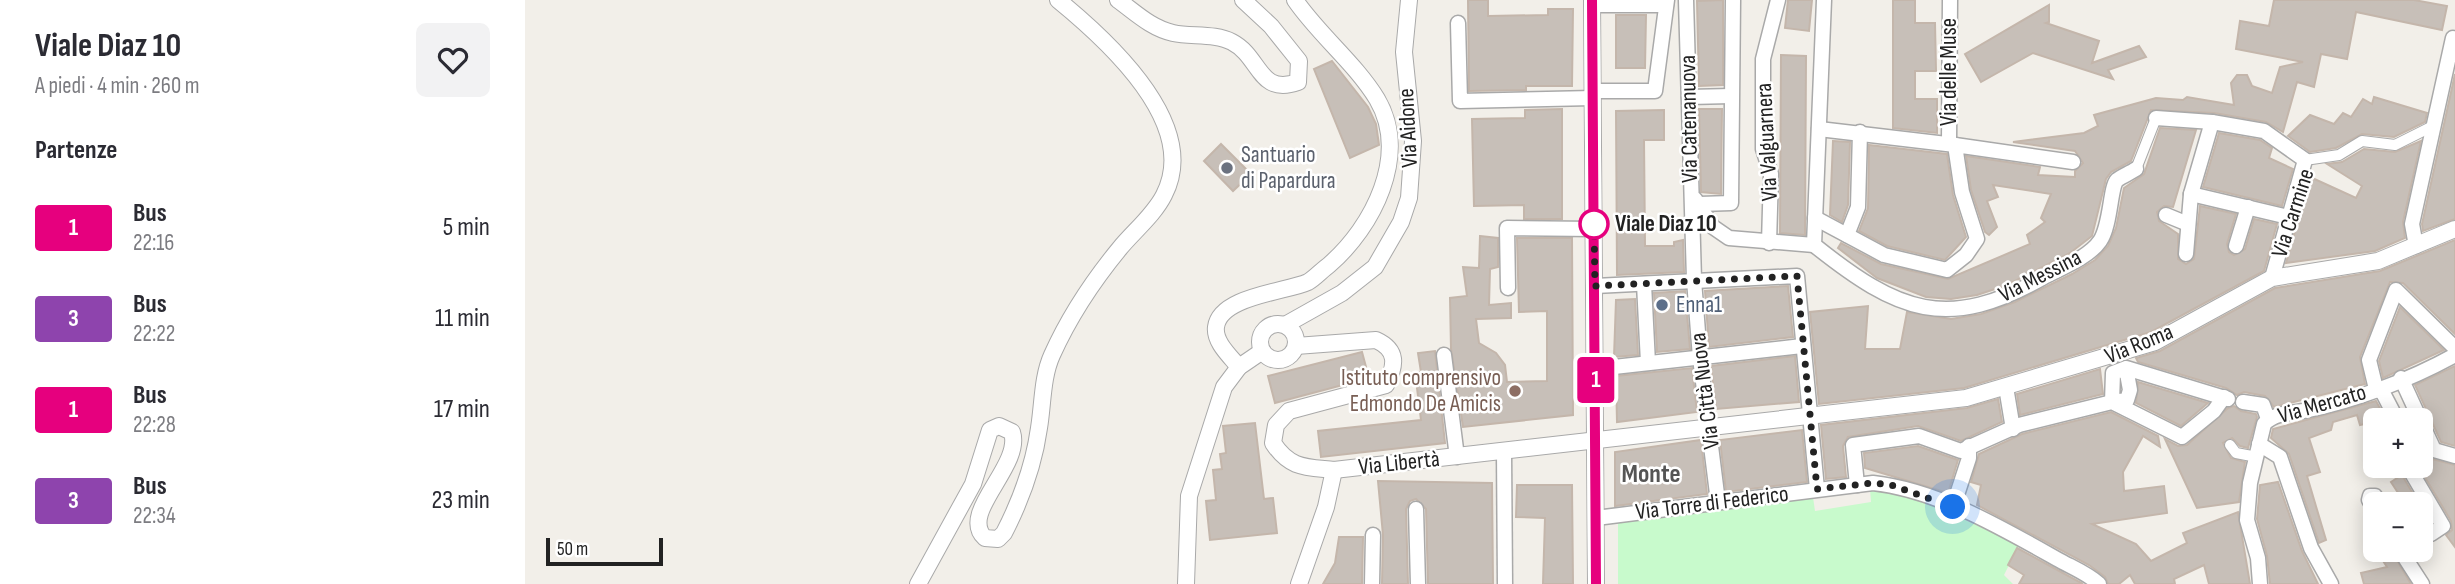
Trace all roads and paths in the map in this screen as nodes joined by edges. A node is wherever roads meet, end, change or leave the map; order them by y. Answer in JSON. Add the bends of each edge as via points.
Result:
{"nodes":[{"id":1,"x":1058,"y":0,"type":"edge"},
{"id":2,"x":1118,"y":0,"type":"edge"},
{"id":3,"x":1243,"y":0,"type":"edge"},
{"id":4,"x":1295,"y":0,"type":"edge"},
{"id":5,"x":1409,"y":0,"type":"edge"},
{"id":6,"x":1686,"y":0,"type":"edge"},
{"id":7,"x":1733,"y":0,"type":"edge"},
{"id":8,"x":1778,"y":0,"type":"edge"},
{"id":9,"x":1824,"y":0,"type":"edge"},
{"id":10,"x":1834,"y":0,"type":"edge"},
{"id":11,"x":1950,"y":0,"type":"edge"},
{"id":12,"x":1666,"y":2,"type":"edge"},
{"id":13,"x":1592,"y":3,"type":"edge"},
{"id":14,"x":1823,"y":21,"type":"junction"},
{"id":15,"x":1458,"y":23,"type":"dead end"},
{"id":16,"x":2454,"y":37,"type":"edge"},
{"id":17,"x":1593,"y":95,"type":"junction"},
{"id":18,"x":1731,"y":96,"type":"junction"},
{"id":19,"x":1689,"y":97,"type":"junction"},
{"id":20,"x":2156,"y":118,"type":"joint"},
{"id":21,"x":2212,"y":122,"type":"junction"},
{"id":22,"x":2431,"y":127,"type":"junction"},
{"id":23,"x":1819,"y":129,"type":"junction"},
{"id":24,"x":1860,"y":132,"type":"junction"},
{"id":25,"x":1952,"y":144,"type":"junction"},
{"id":26,"x":2305,"y":160,"type":"junction"},
{"id":27,"x":2073,"y":162,"type":"dead end"},
{"id":28,"x":2136,"y":170,"type":"joint"},
{"id":29,"x":2191,"y":194,"type":"junction"},
{"id":30,"x":1696,"y":200,"type":"junction"},
{"id":31,"x":2248,"y":207,"type":"junction"},
{"id":32,"x":2166,"y":215,"type":"dead end"},
{"id":33,"x":2288,"y":217,"type":"junction"},
{"id":34,"x":1815,"y":218,"type":"junction"},
{"id":35,"x":2189,"y":225,"type":"junction"},
{"id":36,"x":1594,"y":229,"type":"junction"},
{"id":37,"x":2455,"y":229,"type":"edge"},
{"id":38,"x":1847,"y":235,"type":"junction"},
{"id":39,"x":1769,"y":243,"type":"junction"},
{"id":40,"x":1814,"y":245,"type":"junction"},
{"id":41,"x":2236,"y":246,"type":"dead end"},
{"id":42,"x":2416,"y":246,"type":"junction"},
{"id":43,"x":2186,"y":254,"type":"dead end"},
{"id":44,"x":2272,"y":278,"type":"junction"},
{"id":45,"x":1694,"y":281,"type":"junction"},
{"id":46,"x":1644,"y":284,"type":"junction"},
{"id":47,"x":1595,"y":286,"type":"junction"},
{"id":48,"x":1508,"y":288,"type":"dead end"},
{"id":49,"x":1285,"y":325,"type":"junction"},
{"id":50,"x":1296,"y":346,"type":"junction"},
{"id":51,"x":1802,"y":346,"type":"junction"},
{"id":52,"x":2455,"y":348,"type":"edge"},
{"id":53,"x":1261,"y":352,"type":"junction"},
{"id":54,"x":1444,"y":355,"type":"dead end"},
{"id":55,"x":2455,"y":355,"type":"edge"},
{"id":56,"x":1700,"y":358,"type":"junction"},
{"id":57,"x":1648,"y":363,"type":"junction"},
{"id":58,"x":1239,"y":368,"type":"junction"},
{"id":59,"x":1596,"y":369,"type":"junction"},
{"id":60,"x":2401,"y":378,"type":"junction"},
{"id":61,"x":2006,"y":387,"type":"junction"},
{"id":62,"x":2376,"y":389,"type":"junction"},
{"id":63,"x":2243,"y":401,"type":"dead end"},
{"id":64,"x":2112,"y":402,"type":"junction"},
{"id":65,"x":2390,"y":408,"type":"edge"},
{"id":66,"x":1808,"y":414,"type":"junction"},
{"id":67,"x":2268,"y":419,"type":"junction"},
{"id":68,"x":1709,"y":426,"type":"junction"},
{"id":69,"x":2013,"y":429,"type":"junction"},
{"id":70,"x":1596,"y":439,"type":"junction"},
{"id":71,"x":2230,"y":445,"type":"dead end"},
{"id":72,"x":1969,"y":446,"type":"junction"},
{"id":73,"x":2258,"y":450,"type":"junction"},
{"id":74,"x":1504,"y":452,"type":"junction"},
{"id":75,"x":2455,"y":456,"type":"edge"},
{"id":76,"x":1457,"y":457,"type":"junction"},
{"id":77,"x":1334,"y":470,"type":"junction"},
{"id":78,"x":1857,"y":485,"type":"junction"},
{"id":79,"x":1817,"y":489,"type":"junction"},
{"id":80,"x":1718,"y":502,"type":"junction"},
{"id":81,"x":1953,"y":507,"type":"junction"},
{"id":82,"x":1416,"y":509,"type":"dead end"},
{"id":83,"x":2433,"y":509,"type":"edge"},
{"id":84,"x":1596,"y":518,"type":"junction"},
{"id":85,"x":2433,"y":533,"type":"edge"},
{"id":86,"x":1373,"y":535,"type":"dead end"},
{"id":87,"x":2408,"y":562,"type":"edge"},
{"id":88,"x":918,"y":584,"type":"edge"},
{"id":89,"x":1186,"y":584,"type":"edge"},
{"id":90,"x":1299,"y":584,"type":"edge"},
{"id":91,"x":1372,"y":584,"type":"edge"},
{"id":92,"x":1418,"y":584,"type":"edge"},
{"id":93,"x":1505,"y":584,"type":"edge"},
{"id":94,"x":1596,"y":584,"type":"edge"},
{"id":95,"x":2099,"y":584,"type":"edge"},
{"id":96,"x":2260,"y":584,"type":"edge"},
{"id":97,"x":2331,"y":584,"type":"edge"},
{"id":98,"x":2423,"y":584,"type":"edge"}],
"edges":[{"from":1,"to":88,"type":"street","via":[[1146,88],[1164,126],[1172,171],[1164,197],[1092,283],[1050,359],[1036,447],[1004,533],[985,538],[978,525],[980,512],[1014,447],[1012,432],[999,426],[990,430],[973,484]]},
{"from":2,"to":3,"type":"street","via":[[1157,28],[1231,41],[1269,83],[1298,82],[1299,61]]},
{"from":4,"to":58,"type":"street","via":[[1377,99],[1389,152],[1381,194],[1368,221],[1341,255],[1309,281],[1260,295],[1221,315],[1216,326],[1219,341]]},
{"from":5,"to":49,"type":"street","name":"Via Aidone","via":[[1404,52],[1413,141],[1409,198],[1390,245],[1375,267],[1342,293]]},
{"from":6,"to":19,"type":"street","name":"Via Catenanuova"},
{"from":7,"to":18,"type":"street","name":"Via Valguarnera"},
{"from":8,"to":39,"type":"street","name":"Via Valguarnera","via":[[1763,59],[1763,149],[1771,174]]},
{"from":9,"to":14,"type":"street"},
{"from":10,"to":14,"type":"street"},
{"from":11,"to":25,"type":"street","name":"Via delle Muse"},
{"from":12,"to":13,"type":"street"},
{"from":12,"to":17,"type":"street","via":[[1655,91]]},
{"from":13,"to":17,"type":"street"},
{"from":14,"to":23,"type":"street"},
{"from":15,"to":17,"type":"street","via":[[1460,101]]},
{"from":16,"to":22,"type":"street"},
{"from":17,"to":36,"type":"street"},
{"from":18,"to":19,"type":"street"},
{"from":18,"to":30,"type":"street","name":"Via Valguarnera","via":[[1731,203]]},
{"from":19,"to":30,"type":"street","name":"Via Catenanuova"},
{"from":20,"to":21,"type":"street","name":"Via Messina"},
{"from":20,"to":28,"type":"street","name":"Via Messina"},
{"from":21,"to":26,"type":"street","name":"Via Messina","via":[[2264,131]]},
{"from":21,"to":29,"type":"street"},
{"from":22,"to":26,"type":"street","name":"Via Carmine","via":[[2395,145],[2362,141],[2339,155]]},
{"from":22,"to":42,"type":"street","via":[[2412,224]]},
{"from":23,"to":24,"type":"street","name":"Via delle Muse"},
{"from":23,"to":34,"type":"street"},
{"from":24,"to":25,"type":"street","name":"Via delle Muse"},
{"from":24,"to":38,"type":"street","via":[[1858,207]]},
{"from":25,"to":27,"type":"street","name":"Via delle Muse"},
{"from":25,"to":38,"type":"street","name":"Via delle Muse","via":[[1977,239],[1966,255],[1947,270],[1884,255]]},
{"from":26,"to":33,"type":"street","name":"Via Carmine"},
{"from":28,"to":40,"type":"street","name":"Via Messina","via":[[2113,186],[2107,226],[2094,247],[2020,291],[1982,304],[1936,311],[1888,296],[1859,281]]},
{"from":29,"to":31,"type":"street"},
{"from":29,"to":35,"type":"street"},
{"from":30,"to":39,"type":"street","via":[[1713,227],[1729,239]]},
{"from":30,"to":45,"type":"street","name":"Via Catenanuova"},
{"from":31,"to":33,"type":"street"},
{"from":31,"to":41,"type":"street"},
{"from":32,"to":35,"type":"street"},
{"from":33,"to":44,"type":"street","name":"Via Carmine"},
{"from":34,"to":38,"type":"street","name":"Via delle Muse"},
{"from":34,"to":40,"type":"street"},
{"from":35,"to":43,"type":"street"},
{"from":36,"to":47,"type":"street"},
{"from":36,"to":48,"type":"street","via":[[1507,228]]},
{"from":37,"to":42,"type":"street","name":"Via Roma"},
{"from":39,"to":40,"type":"street"},
{"from":42,"to":44,"type":"street","name":"Via Roma","via":[[2378,261]]},
{"from":44,"to":61,"type":"street","name":"Via Roma","via":[[2155,342]]},
{"from":45,"to":46,"type":"street"},
{"from":45,"to":51,"type":"street","via":[[1797,276]]},
{"from":45,"to":56,"type":"street","name":"Via Città Nuova"},
{"from":46,"to":47,"type":"street"},
{"from":46,"to":57,"type":"street"},
{"from":47,"to":59,"type":"street"},
{"from":49,"to":50,"type":"street","via":[[1293,332]]},
{"from":49,"to":53,"type":"street","via":[[1274,324],[1264,330],[1259,340]]},
{"from":50,"to":53,"type":"street","via":[[1280,361]]},
{"from":50,"to":77,"type":"street","name":"Via Libertà","via":[[1376,340],[1388,345],[1395,356],[1386,385],[1289,411],[1276,425],[1273,443],[1284,460]]},
{"from":51,"to":56,"type":"street"},
{"from":51,"to":66,"type":"street"},
{"from":52,"to":62,"type":"street","via":[[2396,290],[2369,360]]},
{"from":53,"to":58,"type":"street"},
{"from":54,"to":76,"type":"street"},
{"from":55,"to":60,"type":"street","name":"Via Mercato"},
{"from":56,"to":57,"type":"street"},
{"from":56,"to":68,"type":"street","name":"Via Città Nuova"},
{"from":57,"to":59,"type":"street"},
{"from":58,"to":89,"type":"street","via":[[1224,387],[1189,496]]},
{"from":59,"to":70,"type":"street"},
{"from":60,"to":62,"type":"street","name":"Via Mercato"},
{"from":60,"to":75,"type":"street","via":[[2434,450]]},
{"from":61,"to":66,"type":"street","name":"Via Roma","via":[[1966,398]]},
{"from":61,"to":69,"type":"street"},
{"from":62,"to":65,"type":"street"},
{"from":62,"to":67,"type":"street","name":"Via Mercato","via":[[2346,401]]},
{"from":63,"to":67,"type":"street","via":[[2263,405]]},
{"from":64,"to":64,"type":"street","via":[[2113,373],[2133,370],[2226,398],[2182,437]]},
{"from":64,"to":69,"type":"street"},
{"from":66,"to":68,"type":"street","name":"Via Libertà"},
{"from":66,"to":79,"type":"street"},
{"from":67,"to":73,"type":"street","name":"Via Mercato"},
{"from":68,"to":70,"type":"street","name":"Via Libertà"},
{"from":68,"to":80,"type":"street","name":"Via Città Nuova"},
{"from":69,"to":72,"type":"street"},
{"from":70,"to":74,"type":"street","name":"Via Libertà"},
{"from":70,"to":84,"type":"street"},
{"from":71,"to":73,"type":"street","via":[[2236,453]]},
{"from":72,"to":78,"type":"street","via":[[1961,451],[1919,436],[1853,445]]},
{"from":72,"to":81,"type":"street"},
{"from":73,"to":96,"type":"street","name":"Via Mercato","via":[[2246,520],[2258,558]]},
{"from":73,"to":97,"type":"street","via":[[2280,457],[2311,548]]},
{"from":74,"to":76,"type":"street","name":"Via Libertà"},
{"from":74,"to":93,"type":"street"},
{"from":76,"to":77,"type":"street","name":"Via Libertà"},
{"from":77,"to":90,"type":"street"},
{"from":78,"to":79,"type":"street","name":"Via Torre di Federico"},
{"from":78,"to":81,"type":"street","name":"Via Torre di Federico","via":[[1891,485]]},
{"from":79,"to":80,"type":"street","name":"Via Torre di Federico"},
{"from":80,"to":84,"type":"street","name":"Via Torre di Federico"},
{"from":81,"to":95,"type":"street","name":"Via Torre di Federico","via":[[2022,538]]},
{"from":82,"to":92,"type":"street"},
{"from":83,"to":85,"type":"street","via":[[2443,526]]},
{"from":84,"to":94,"type":"street"},
{"from":86,"to":91,"type":"street"},
{"from":87,"to":98,"type":"street"}]}
